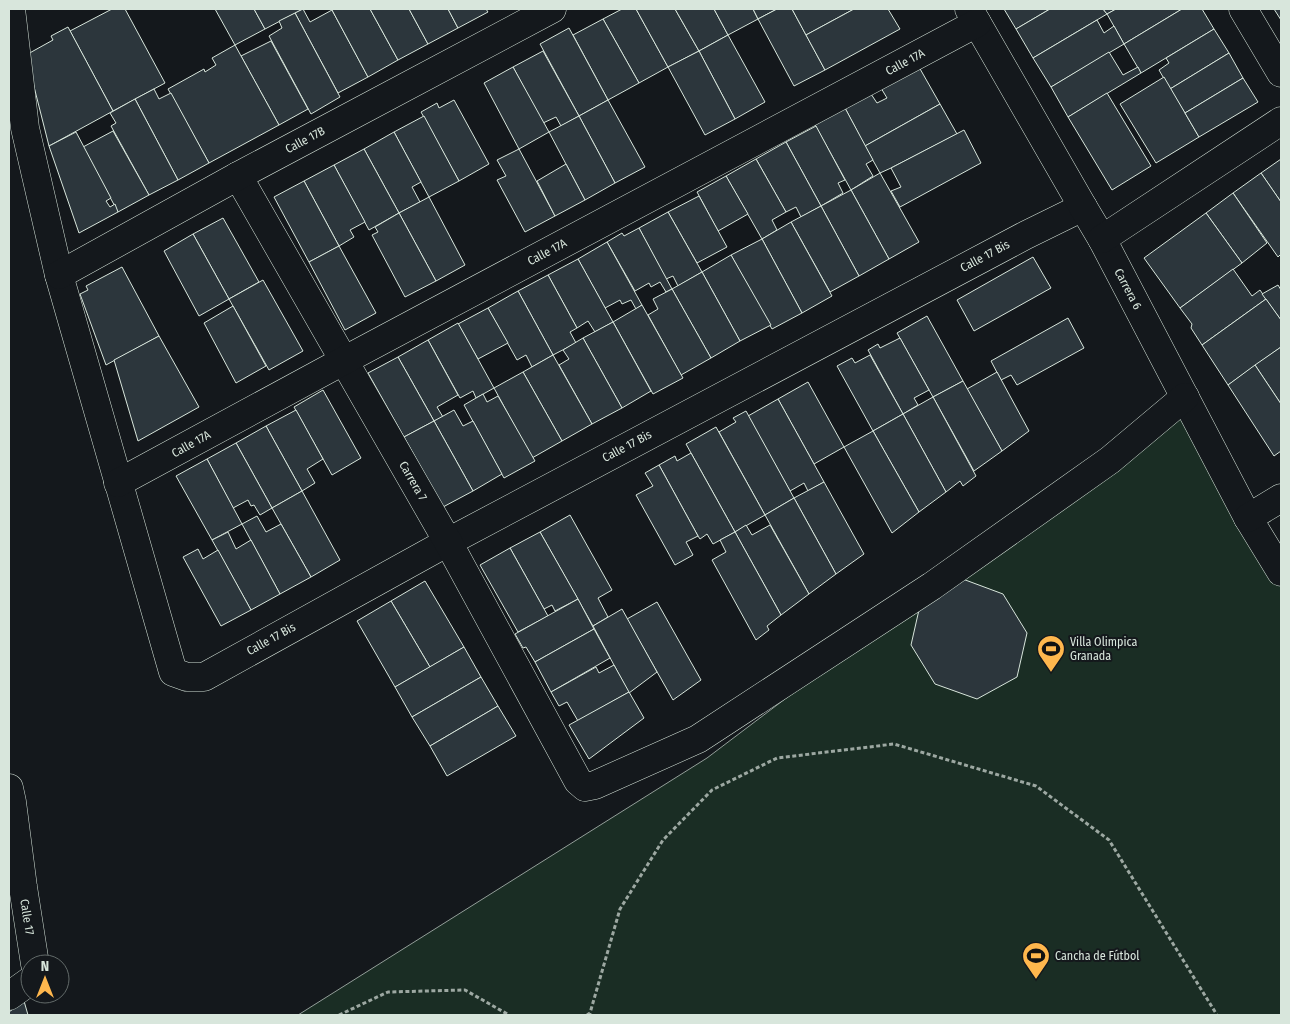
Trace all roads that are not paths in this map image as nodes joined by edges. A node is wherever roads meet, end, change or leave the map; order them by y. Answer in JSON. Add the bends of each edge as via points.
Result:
{"nodes":[{"id":1,"x":11,"y":9,"type":"edge"},
{"id":2,"x":552,"y":9,"type":"edge"},
{"id":3,"x":1243,"y":9,"type":"edge"},
{"id":4,"x":973,"y":16,"type":"edge"},
{"id":5,"x":1281,"y":73,"type":"edge"},
{"id":6,"x":1281,"y":121,"type":"edge"},
{"id":7,"x":238,"y":176,"type":"junction"},
{"id":8,"x":1083,"y":207,"type":"junction"},
{"id":9,"x":1102,"y":238,"type":"junction"},
{"id":10,"x":58,"y":275,"type":"junction"},
{"id":11,"x":345,"y":360,"type":"junction"},
{"id":12,"x":1186,"y":397,"type":"junction"},
{"id":13,"x":118,"y":483,"type":"junction"},
{"id":14,"x":1281,"y":498,"type":"edge"},
{"id":15,"x":1248,"y":518,"type":"junction"},
{"id":16,"x":448,"y":542,"type":"junction"},
{"id":17,"x":1281,"y":572,"type":"edge"},
{"id":18,"x":9,"y":788,"type":"edge"},
{"id":19,"x":16,"y":892,"type":"edge"},
{"id":20,"x":32,"y":954,"type":"edge"},
{"id":21,"x":20,"y":988,"type":"edge"},
{"id":22,"x":9,"y":996,"type":"edge"}],
"edges":[{"from":1,"to":10,"type":"street","via":[[25,128]]},
{"from":2,"to":7,"type":"street","name":"Calle 17B"},
{"from":3,"to":5,"type":"street"},
{"from":4,"to":8,"type":"street","name":"Carrera 6"},
{"from":4,"to":11,"type":"street","name":"Calle 17A"},
{"from":6,"to":9,"type":"street"},
{"from":7,"to":10,"type":"street","name":"Calle 17B"},
{"from":7,"to":11,"type":"street","name":"Carrera 7"},
{"from":8,"to":9,"type":"street","name":"Carrera 6"},
{"from":8,"to":16,"type":"street","name":"Calle 17 Bis"},
{"from":9,"to":12,"type":"street","name":"Carrera 6"},
{"from":10,"to":13,"type":"street"},
{"from":11,"to":13,"type":"street","name":"Calle 17A"},
{"from":11,"to":16,"type":"street","name":"Carrera 7"},
{"from":12,"to":15,"type":"street","name":"Carrera 6"},
{"from":12,"to":16,"type":"street","name":"Carrera 7","via":[[1110,460],[932,586],[698,739],[585,787],[578,781]]},
{"from":13,"to":16,"type":"street","name":"Calle 17 Bis","via":[[173,672],[187,677],[204,677]]},
{"from":14,"to":15,"type":"street"},
{"from":15,"to":17,"type":"street","name":"Carrera 6"},
{"from":18,"to":19,"type":"street","name":"Calle 17"},
{"from":19,"to":20,"type":"street","name":"Calle 17"},
{"from":21,"to":22,"type":"street"}]}
